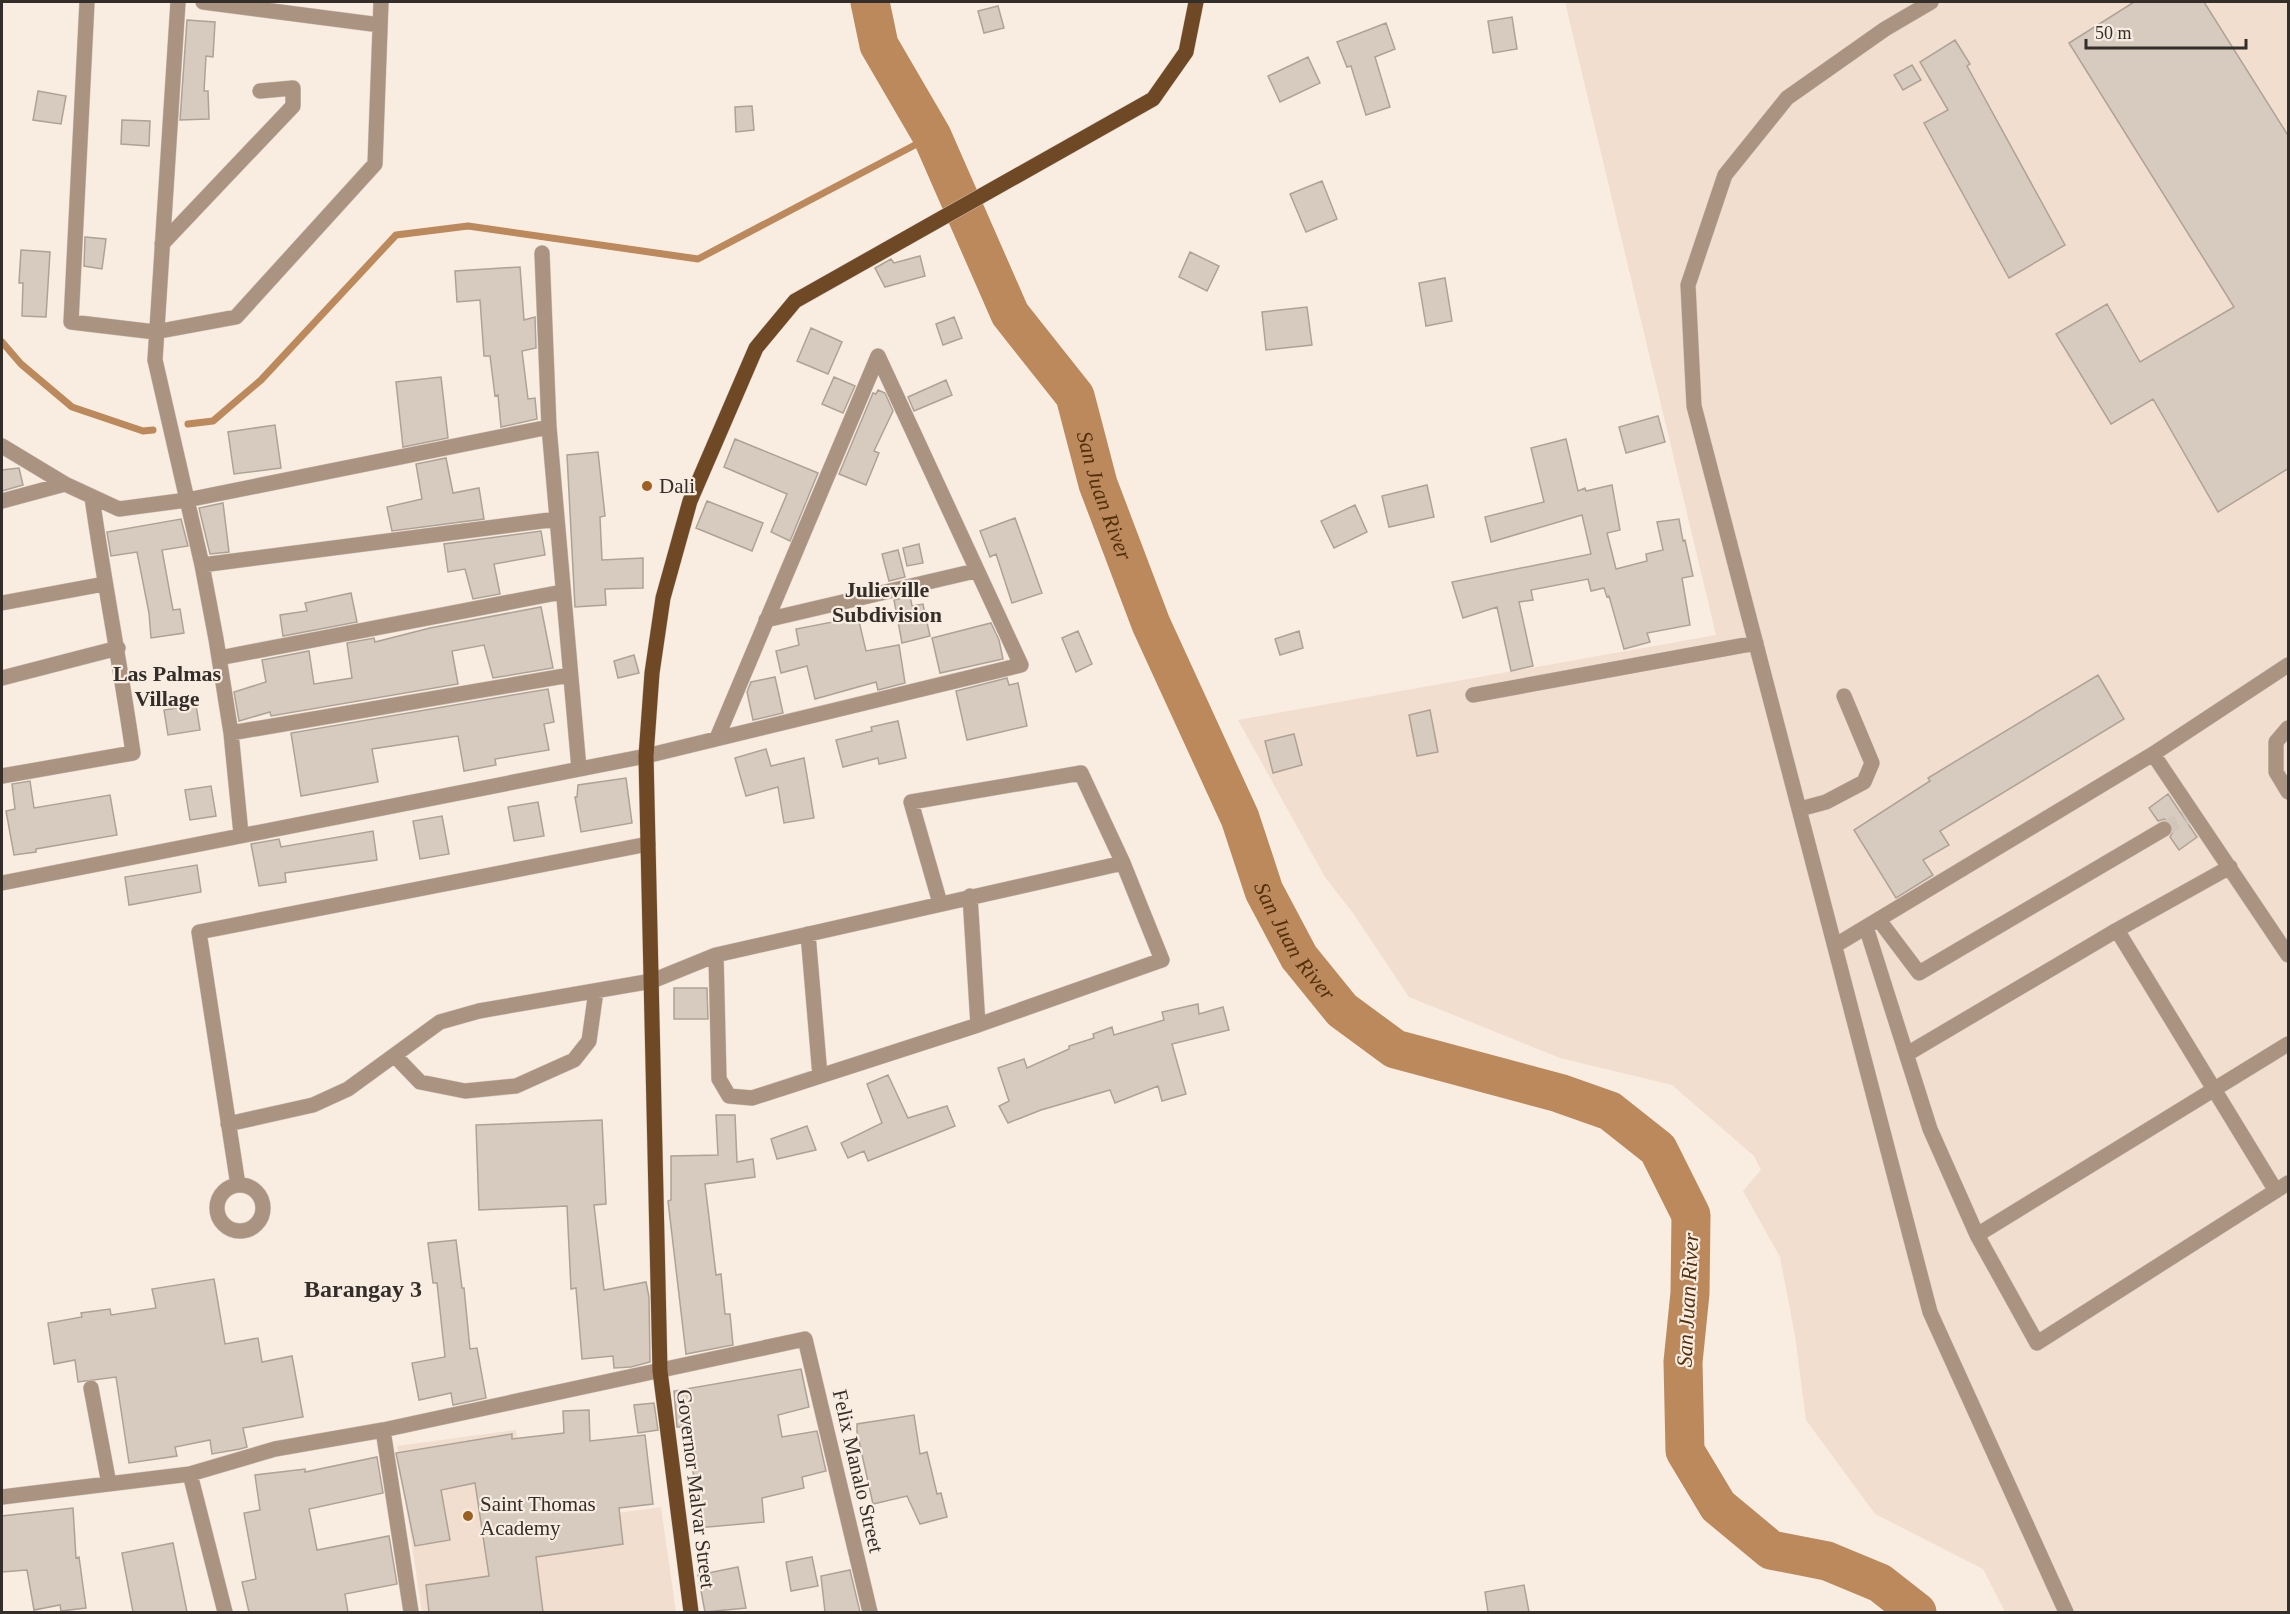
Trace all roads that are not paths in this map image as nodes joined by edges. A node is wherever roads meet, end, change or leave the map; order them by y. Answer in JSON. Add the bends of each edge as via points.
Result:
{"nodes":[{"id":1,"x":87,"y":2,"type":"edge"},
{"id":2,"x":178,"y":2,"type":"edge"},
{"id":3,"x":203,"y":2,"type":"edge"},
{"id":4,"x":381,"y":2,"type":"edge"},
{"id":5,"x":1196,"y":2,"type":"edge"},
{"id":6,"x":1931,"y":2,"type":"edge"},
{"id":7,"x":380,"y":25,"type":"junction"},
{"id":8,"x":260,"y":91,"type":"dead end"},
{"id":9,"x":162,"y":244,"type":"junction"},
{"id":10,"x":542,"y":253,"type":"dead end"},
{"id":11,"x":155,"y":332,"type":"junction"},
{"id":12,"x":549,"y":428,"type":"junction"},
{"id":13,"x":2,"y":446,"type":"edge"},
{"id":14,"x":65,"y":484,"type":"junction"},
{"id":15,"x":92,"y":497,"type":"junction"},
{"id":16,"x":187,"y":500,"type":"junction"},
{"id":17,"x":2,"y":501,"type":"edge"},
{"id":18,"x":557,"y":519,"type":"junction"},
{"id":19,"x":202,"y":565,"type":"junction"},
{"id":20,"x":975,"y":571,"type":"junction"},
{"id":21,"x":104,"y":584,"type":"junction"},
{"id":22,"x":562,"y":592,"type":"junction"},
{"id":23,"x":2,"y":603,"type":"edge"},
{"id":24,"x":766,"y":620,"type":"junction"},
{"id":25,"x":1756,"y":643,"type":"junction"},
{"id":26,"x":118,"y":648,"type":"junction"},
{"id":27,"x":219,"y":658,"type":"junction"},
{"id":28,"x":2288,"y":667,"type":"edge"},
{"id":29,"x":570,"y":675,"type":"junction"},
{"id":30,"x":2,"y":678,"type":"edge"},
{"id":31,"x":1473,"y":695,"type":"dead end"},
{"id":32,"x":1844,"y":696,"type":"dead end"},
{"id":33,"x":2289,"y":728,"type":"edge"},
{"id":34,"x":231,"y":734,"type":"junction"},
{"id":35,"x":717,"y":738,"type":"junction"},
{"id":36,"x":2153,"y":754,"type":"junction"},
{"id":37,"x":646,"y":756,"type":"junction"},
{"id":38,"x":579,"y":769,"type":"junction"},
{"id":39,"x":2,"y":776,"type":"edge"},
{"id":40,"x":2289,"y":792,"type":"edge"},
{"id":41,"x":1800,"y":809,"type":"junction"},
{"id":42,"x":2164,"y":829,"type":"tunnel mouth"},
{"id":43,"x":241,"y":834,"type":"junction"},
{"id":44,"x":648,"y":844,"type":"junction"},
{"id":45,"x":1123,"y":863,"type":"junction"},
{"id":46,"x":2230,"y":867,"type":"junction"},
{"id":47,"x":2,"y":883,"type":"edge"},
{"id":48,"x":970,"y":896,"type":"junction"},
{"id":49,"x":940,"y":903,"type":"junction"},
{"id":50,"x":1872,"y":923,"type":"junction"},
{"id":51,"x":2117,"y":930,"type":"junction"},
{"id":52,"x":808,"y":934,"type":"junction"},
{"id":53,"x":1836,"y":945,"type":"junction"},
{"id":54,"x":2289,"y":955,"type":"edge"},
{"id":55,"x":716,"y":956,"type":"junction"},
{"id":56,"x":652,"y":981,"type":"junction"},
{"id":57,"x":596,"y":991,"type":"junction"},
{"id":58,"x":978,"y":1025,"type":"junction"},
{"id":59,"x":2289,"y":1044,"type":"edge"},
{"id":60,"x":1907,"y":1054,"type":"junction"},
{"id":61,"x":395,"y":1056,"type":"junction"},
{"id":62,"x":820,"y":1076,"type":"junction"},
{"id":63,"x":2216,"y":1089,"type":"junction"},
{"id":64,"x":228,"y":1124,"type":"junction"},
{"id":65,"x":238,"y":1185,"type":"dead end"},
{"id":66,"x":2282,"y":1187,"type":"edge"},
{"id":67,"x":1977,"y":1235,"type":"junction"},
{"id":68,"x":660,"y":1371,"type":"junction"},
{"id":69,"x":91,"y":1388,"type":"dead end"},
{"id":70,"x":383,"y":1430,"type":"junction"},
{"id":71,"x":190,"y":1474,"type":"junction"},
{"id":72,"x":109,"y":1484,"type":"junction"},
{"id":73,"x":2,"y":1497,"type":"edge"},
{"id":74,"x":225,"y":1612,"type":"edge"},
{"id":75,"x":411,"y":1612,"type":"edge"},
{"id":76,"x":690,"y":1612,"type":"edge"},
{"id":77,"x":870,"y":1612,"type":"edge"},
{"id":78,"x":2066,"y":1612,"type":"edge"}],
"edges":[{"from":1,"to":11,"type":"street","via":[[71,322]]},
{"from":2,"to":9,"type":"street"},
{"from":3,"to":7,"type":"street"},
{"from":4,"to":7,"type":"street"},
{"from":5,"to":37,"type":"main road","name":"Governor Malvar Street","via":[[1186,52],[1153,99],[795,301],[756,348],[690,501],[663,598]]},
{"from":6,"to":25,"type":"street","via":[[1885,29],[1787,98],[1725,175],[1688,285],[1694,406]]},
{"from":7,"to":11,"type":"street","via":[[375,164],[236,317]]},
{"from":8,"to":9,"type":"street","via":[[292,88],[293,106]]},
{"from":9,"to":11,"type":"street"},
{"from":10,"to":12,"type":"street"},
{"from":11,"to":16,"type":"street","via":[[155,360]]},
{"from":12,"to":16,"type":"street"},
{"from":12,"to":18,"type":"street"},
{"from":13,"to":14,"type":"street"},
{"from":14,"to":15,"type":"street"},
{"from":14,"to":17,"type":"street"},
{"from":15,"to":16,"type":"street","via":[[119,509]]},
{"from":15,"to":21,"type":"street"},
{"from":16,"to":19,"type":"street"},
{"from":18,"to":19,"type":"street"},
{"from":18,"to":22,"type":"street"},
{"from":19,"to":27,"type":"street"},
{"from":20,"to":24,"type":"street"},
{"from":20,"to":24,"type":"street","via":[[878,356]]},
{"from":20,"to":35,"type":"street","via":[[1021,665]]},
{"from":21,"to":23,"type":"street"},
{"from":21,"to":26,"type":"street"},
{"from":22,"to":27,"type":"street"},
{"from":22,"to":29,"type":"street"},
{"from":24,"to":35,"type":"street"},
{"from":25,"to":31,"type":"street"},
{"from":25,"to":41,"type":"street"},
{"from":26,"to":30,"type":"street"},
{"from":26,"to":39,"type":"street","via":[[133,753]]},
{"from":27,"to":34,"type":"street"},
{"from":28,"to":36,"type":"street"},
{"from":29,"to":34,"type":"street"},
{"from":29,"to":38,"type":"street"},
{"from":32,"to":41,"type":"street","via":[[1872,763],[1864,782],[1826,802]]},
{"from":33,"to":40,"type":"street","via":[[2276,742],[2276,772]]},
{"from":34,"to":43,"type":"street"},
{"from":35,"to":37,"type":"street"},
{"from":36,"to":46,"type":"street"},
{"from":36,"to":50,"type":"street"},
{"from":37,"to":38,"type":"street"},
{"from":37,"to":44,"type":"main road","name":"Governor Malvar Street"},
{"from":38,"to":43,"type":"street"},
{"from":41,"to":53,"type":"street"},
{"from":42,"to":50,"type":"street","via":[[1919,973]]},
{"from":43,"to":47,"type":"street"},
{"from":44,"to":56,"type":"main road","name":"Governor Malvar Street"},
{"from":44,"to":64,"type":"street","via":[[199,932]]},
{"from":45,"to":48,"type":"street"},
{"from":45,"to":49,"type":"street","via":[[1081,773],[911,802]]},
{"from":45,"to":58,"type":"street","via":[[1162,960]]},
{"from":46,"to":51,"type":"street"},
{"from":46,"to":54,"type":"street"},
{"from":48,"to":49,"type":"street"},
{"from":48,"to":58,"type":"street"},
{"from":49,"to":52,"type":"street"},
{"from":50,"to":53,"type":"street"},
{"from":50,"to":60,"type":"street"},
{"from":51,"to":60,"type":"street"},
{"from":51,"to":63,"type":"street"},
{"from":52,"to":55,"type":"street"},
{"from":52,"to":62,"type":"street"},
{"from":53,"to":78,"type":"street","via":[[1930,1312]]},
{"from":55,"to":56,"type":"street"},
{"from":55,"to":62,"type":"street","via":[[719,1079],[729,1096],[752,1098]]},
{"from":56,"to":57,"type":"street"},
{"from":56,"to":68,"type":"main road","name":"Governor Malvar Street"},
{"from":57,"to":61,"type":"street","via":[[479,1011],[440,1022]]},
{"from":57,"to":61,"type":"street","via":[[589,1041],[574,1060],[516,1086],[465,1090],[420,1082]]},
{"from":58,"to":62,"type":"street"},
{"from":59,"to":63,"type":"street"},
{"from":60,"to":67,"type":"street","via":[[1930,1129]]},
{"from":61,"to":64,"type":"street","via":[[348,1089],[313,1105]]},
{"from":63,"to":66,"type":"street"},
{"from":63,"to":67,"type":"street"},
{"from":64,"to":65,"type":"street"},
{"from":66,"to":67,"type":"street","via":[[2037,1343]]},
{"from":68,"to":70,"type":"street"},
{"from":68,"to":76,"type":"main road","name":"Governor Malvar Street"},
{"from":68,"to":77,"type":"street","name":"Felix Manalo Street","via":[[805,1339]]},
{"from":69,"to":72,"type":"street"},
{"from":70,"to":71,"type":"street","via":[[275,1449]]},
{"from":70,"to":75,"type":"street"},
{"from":71,"to":72,"type":"street"},
{"from":71,"to":74,"type":"street"},
{"from":72,"to":73,"type":"street"}]}
